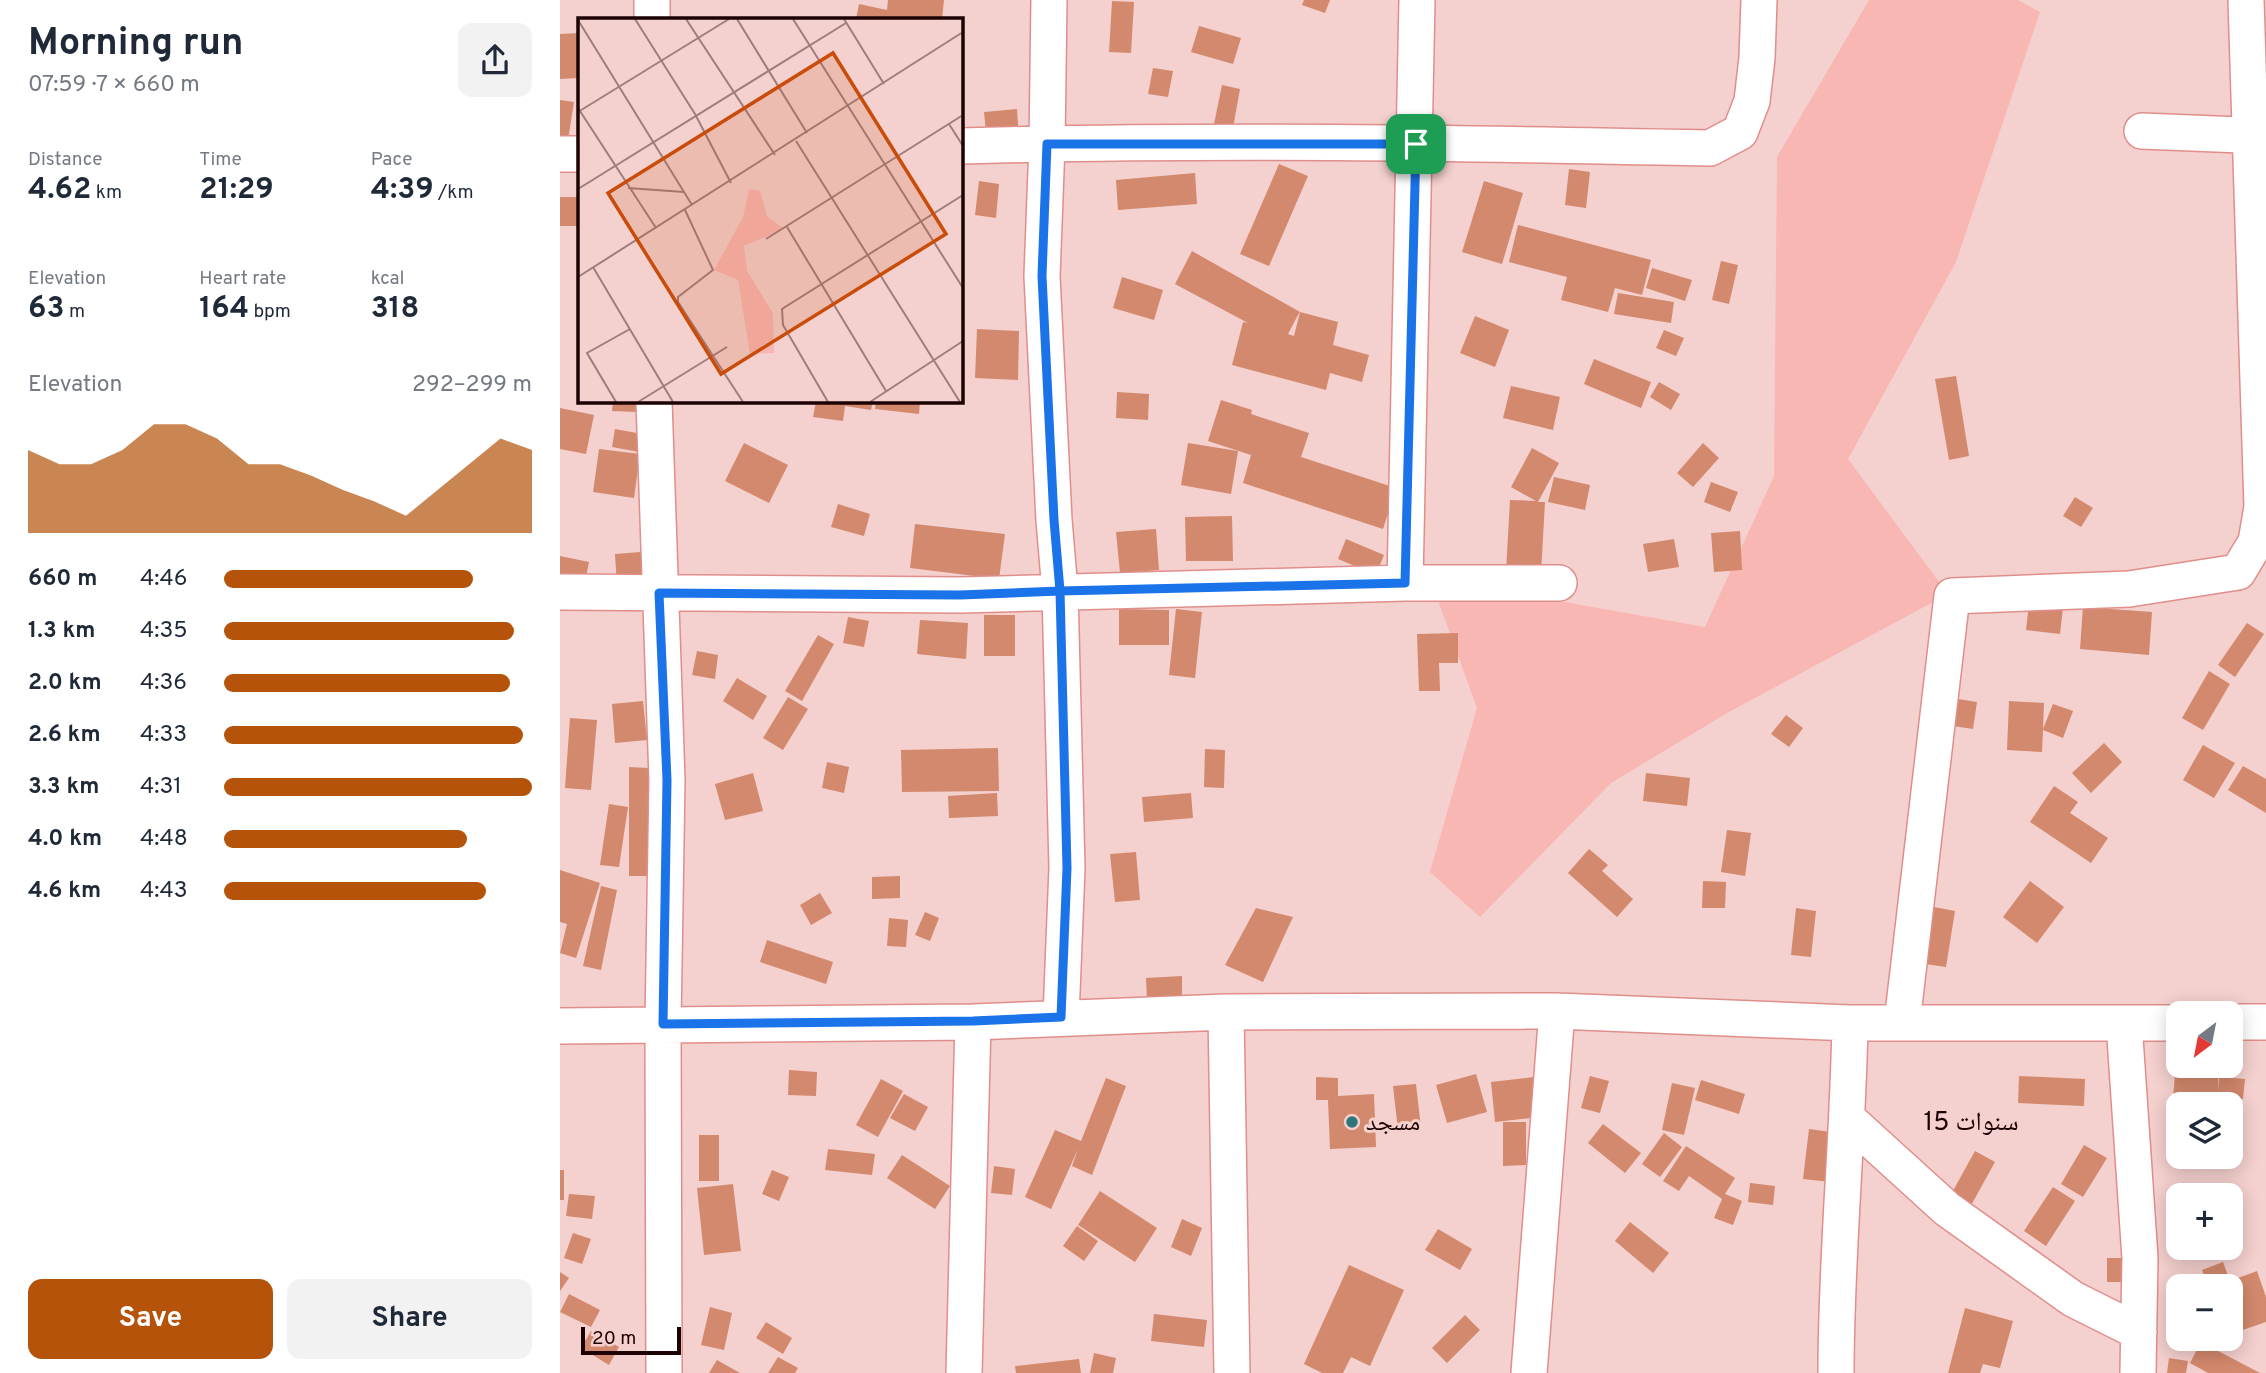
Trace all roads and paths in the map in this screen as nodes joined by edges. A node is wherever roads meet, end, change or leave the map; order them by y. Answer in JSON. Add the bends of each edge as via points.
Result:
{"nodes":[{"id":1,"x":652,"y":0,"type":"edge"},
{"id":2,"x":1049,"y":0,"type":"edge"},
{"id":3,"x":1418,"y":0,"type":"edge"},
{"id":4,"x":1759,"y":0,"type":"edge"},
{"id":5,"x":2246,"y":0,"type":"edge"},
{"id":6,"x":652,"y":18,"type":"edge"},
{"id":7,"x":2142,"y":131,"type":"dead end"},
{"id":8,"x":2259,"y":136,"type":"edge"},
{"id":9,"x":1047,"y":144,"type":"junction"},
{"id":10,"x":1416,"y":144,"type":"junction"},
{"id":11,"x":962,"y":146,"type":"edge"},
{"id":12,"x":560,"y":154,"type":"edge"},
{"id":13,"x":578,"y":154,"type":"edge"},
{"id":14,"x":654,"y":402,"type":"edge"},
{"id":15,"x":1405,"y":583,"type":"junction"},
{"id":16,"x":1559,"y":583,"type":"dead end"},
{"id":17,"x":1060,"y":591,"type":"junction"},
{"id":18,"x":560,"y":592,"type":"edge"},
{"id":19,"x":659,"y":593,"type":"junction"},
{"id":20,"x":1226,"y":1012,"type":"junction"},
{"id":21,"x":1557,"y":1012,"type":"junction"},
{"id":22,"x":1061,"y":1017,"type":"junction"},
{"id":23,"x":973,"y":1021,"type":"junction"},
{"id":24,"x":2244,"y":1022,"type":"edge"},
{"id":25,"x":2266,"y":1022,"type":"edge"},
{"id":26,"x":1850,"y":1023,"type":"junction"},
{"id":27,"x":1902,"y":1023,"type":"junction"},
{"id":28,"x":2124,"y":1023,"type":"junction"},
{"id":29,"x":2166,"y":1023,"type":"edge"},
{"id":30,"x":663,"y":1024,"type":"junction"},
{"id":31,"x":560,"y":1026,"type":"edge"},
{"id":32,"x":1848,"y":1119,"type":"junction"},
{"id":33,"x":2139,"y":1332,"type":"junction"},
{"id":34,"x":664,"y":1373,"type":"edge"},
{"id":35,"x":964,"y":1373,"type":"edge"},
{"id":36,"x":1232,"y":1373,"type":"edge"},
{"id":37,"x":1529,"y":1373,"type":"edge"},
{"id":38,"x":1836,"y":1373,"type":"edge"},
{"id":39,"x":2138,"y":1373,"type":"edge"}],
"edges":[{"from":1,"to":6,"type":"street"},
{"from":2,"to":9,"type":"street"},
{"from":3,"to":10,"type":"street"},
{"from":4,"to":10,"type":"street","via":[[1752,101],[1740,132],[1710,148]]},
{"from":5,"to":8,"type":"street"},
{"from":7,"to":8,"type":"street"},
{"from":8,"to":27,"type":"street","via":[[2262,507],[2256,542],[2238,572],[2129,589],[1952,596]]},
{"from":9,"to":10,"type":"street"},
{"from":9,"to":11,"type":"street"},
{"from":9,"to":17,"type":"street","via":[[1042,276]]},
{"from":10,"to":15,"type":"street"},
{"from":12,"to":13,"type":"street"},
{"from":14,"to":19,"type":"street"},
{"from":15,"to":16,"type":"street"},
{"from":15,"to":17,"type":"street"},
{"from":17,"to":19,"type":"street","via":[[960,595]]},
{"from":17,"to":22,"type":"street","via":[[1067,868]]},
{"from":18,"to":19,"type":"street"},
{"from":19,"to":30,"type":"street","via":[[667,780]]},
{"from":20,"to":21,"type":"street"},
{"from":20,"to":22,"type":"street"},
{"from":20,"to":36,"type":"street"},
{"from":21,"to":26,"type":"street"},
{"from":21,"to":37,"type":"street"},
{"from":22,"to":23,"type":"street"},
{"from":23,"to":30,"type":"street"},
{"from":23,"to":35,"type":"street"},
{"from":24,"to":25,"type":"street"},
{"from":26,"to":27,"type":"street"},
{"from":26,"to":32,"type":"street"},
{"from":27,"to":28,"type":"street"},
{"from":28,"to":29,"type":"street"},
{"from":28,"to":33,"type":"street","via":[[2140,1258]]},
{"from":30,"to":31,"type":"street"},
{"from":30,"to":34,"type":"street"},
{"from":32,"to":33,"type":"street","via":[[1947,1209],[2073,1299]]},
{"from":32,"to":38,"type":"street"},
{"from":33,"to":39,"type":"street"}]}
